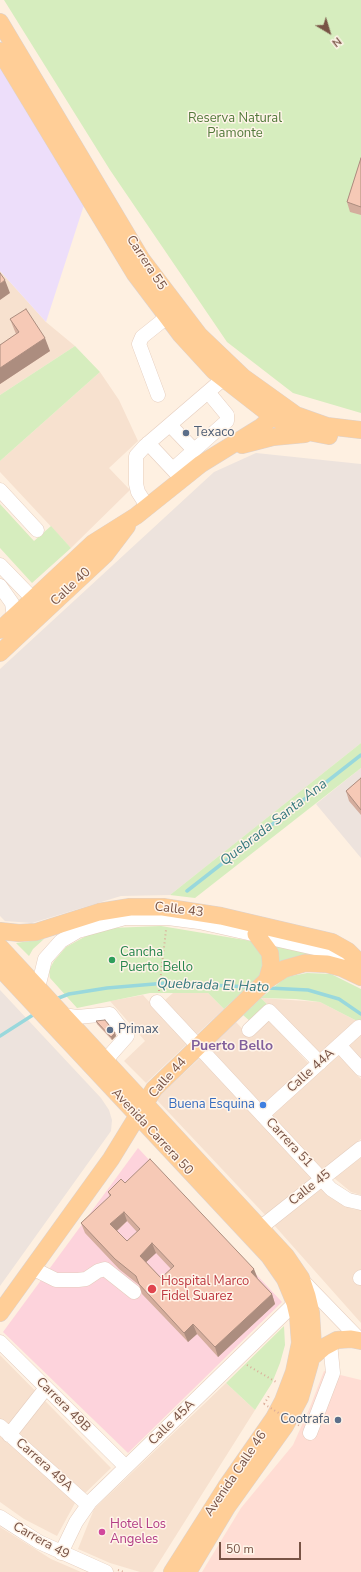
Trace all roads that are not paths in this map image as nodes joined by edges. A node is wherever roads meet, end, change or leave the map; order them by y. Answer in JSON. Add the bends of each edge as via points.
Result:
{"nodes":[{"id":1,"x":0,"y":22,"type":"edge"},
{"id":2,"x":0,"y":51,"type":"edge"},
{"id":3,"x":167,"y":317,"type":"junction"},
{"id":4,"x":223,"y":379,"type":"junction"},
{"id":5,"x":208,"y":392,"type":"junction"},
{"id":6,"x":158,"y":395,"type":"dead end"},
{"id":7,"x":246,"y":396,"type":"junction"},
{"id":8,"x":278,"y":412,"type":"junction"},
{"id":9,"x":170,"y":425,"type":"junction"},
{"id":10,"x":361,"y":430,"type":"edge"},
{"id":11,"x":310,"y":434,"type":"junction"},
{"id":12,"x":361,"y":440,"type":"edge"},
{"id":13,"x":148,"y":443,"type":"junction"},
{"id":14,"x":199,"y":446,"type":"junction"},
{"id":15,"x":220,"y":453,"type":"junction"},
{"id":16,"x":177,"y":474,"type":"junction"},
{"id":17,"x":0,"y":490,"type":"edge"},
{"id":18,"x":141,"y":511,"type":"junction"},
{"id":19,"x":37,"y":530,"type":"dead end"},
{"id":20,"x":0,"y":565,"type":"edge"},
{"id":21,"x":0,"y":586,"type":"edge"},
{"id":22,"x":33,"y":600,"type":"junction"},
{"id":23,"x":39,"y":616,"type":"junction"},
{"id":24,"x":14,"y":617,"type":"junction"},
{"id":25,"x":0,"y":630,"type":"edge"},
{"id":26,"x":0,"y":653,"type":"edge"},
{"id":27,"x":0,"y":931,"type":"edge"},
{"id":28,"x":256,"y":934,"type":"junction"},
{"id":29,"x":0,"y":947,"type":"edge"},
{"id":30,"x":357,"y":960,"type":"edge"},
{"id":31,"x":0,"y":968,"type":"edge"},
{"id":32,"x":361,"y":977,"type":"edge"},
{"id":33,"x":267,"y":980,"type":"junction"},
{"id":34,"x":37,"y":994,"type":"junction"},
{"id":35,"x":158,"y":998,"type":"road end"},
{"id":36,"x":58,"y":1020,"type":"junction"},
{"id":37,"x":359,"y":1027,"type":"dead end"},
{"id":38,"x":249,"y":1030,"type":"dead end"},
{"id":39,"x":339,"y":1045,"type":"junction"},
{"id":40,"x":198,"y":1046,"type":"junction"},
{"id":41,"x":107,"y":1063,"type":"junction"},
{"id":42,"x":320,"y":1063,"type":"junction"},
{"id":43,"x":361,"y":1069,"type":"edge"},
{"id":44,"x":141,"y":1110,"type":"junction"},
{"id":45,"x":262,"y":1115,"type":"junction"},
{"id":46,"x":361,"y":1148,"type":"edge"},
{"id":47,"x":322,"y":1179,"type":"junction"},
{"id":48,"x":361,"y":1203,"type":"edge"},
{"id":49,"x":260,"y":1228,"type":"junction"},
{"id":50,"x":32,"y":1268,"type":"junction"},
{"id":51,"x":301,"y":1278,"type":"junction"},
{"id":52,"x":134,"y":1292,"type":"dead end"},
{"id":53,"x":295,"y":1302,"type":"junction"},
{"id":54,"x":0,"y":1313,"type":"edge"},
{"id":55,"x":361,"y":1341,"type":"edge"},
{"id":56,"x":0,"y":1342,"type":"edge"},
{"id":57,"x":330,"y":1343,"type":"junction"},
{"id":58,"x":311,"y":1358,"type":"junction"},
{"id":59,"x":46,"y":1388,"type":"junction"},
{"id":60,"x":5,"y":1430,"type":"edge"},
{"id":61,"x":305,"y":1430,"type":"road end"},
{"id":62,"x":126,"y":1467,"type":"junction"},
{"id":63,"x":88,"y":1505,"type":"junction"},
{"id":64,"x":0,"y":1517,"type":"edge"},
{"id":65,"x":61,"y":1553,"type":"junction"},
{"id":66,"x":106,"y":1572,"type":"edge"},
{"id":67,"x":172,"y":1572,"type":"edge"},
{"id":68,"x":188,"y":1572,"type":"edge"}],
"edges":[{"from":1,"to":8,"type":"main road","name":"Carrera 55","via":[[142,260],[199,336]]},
{"from":2,"to":3,"type":"main road","name":"Carrera 55","via":[[135,274]]},
{"from":3,"to":4,"type":"main road","name":"Carrera 55"},
{"from":3,"to":6,"type":"street","via":[[142,337],[139,344]]},
{"from":4,"to":5,"type":"street"},
{"from":4,"to":7,"type":"main road","name":"Carrera 55"},
{"from":5,"to":9,"type":"street"},
{"from":5,"to":14,"type":"street","via":[[228,418]]},
{"from":7,"to":8,"type":"main road","name":"Carrera 55"},
{"from":7,"to":15,"type":"main road","via":[[252,409],[250,423],[245,431]]},
{"from":8,"to":10,"type":"main road","name":"Carrera 55","via":[[316,423]]},
{"from":8,"to":11,"type":"main road","name":"Carrera 55","via":[[287,425]]},
{"from":8,"to":15,"type":"main road","name":"Calle 40","via":[[252,433]]},
{"from":9,"to":13,"type":"street"},
{"from":9,"to":14,"type":"street"},
{"from":11,"to":12,"type":"main road","name":"Carrera 55"},
{"from":11,"to":15,"type":"main road","via":[[273,437]]},
{"from":13,"to":16,"type":"street"},
{"from":13,"to":18,"type":"street","via":[[136,456],[136,484]]},
{"from":14,"to":15,"type":"street"},
{"from":14,"to":16,"type":"street"},
{"from":15,"to":16,"type":"main road","name":"Calle 40"},
{"from":16,"to":18,"type":"main road","name":"Calle 40"},
{"from":17,"to":19,"type":"street"},
{"from":18,"to":22,"type":"main road","name":"Calle 40","via":[[93,543]]},
{"from":18,"to":23,"type":"main road","name":"Calle 40","via":[[105,555]]},
{"from":20,"to":22,"type":"street"},
{"from":21,"to":24,"type":"street","via":[[12,603]]},
{"from":22,"to":23,"type":"street"},
{"from":22,"to":24,"type":"main road","name":"Calle 40"},
{"from":23,"to":26,"type":"main road","name":"Calle 40"},
{"from":24,"to":25,"type":"main road","name":"Calle 40"},
{"from":27,"to":30,"type":"main road","name":"Calle 43","via":[[36,932],[99,912],[130,907],[163,907],[221,916],[332,942],[342,946]]},
{"from":28,"to":30,"type":"street","name":"Calle 43"},
{"from":28,"to":33,"type":"main road","via":[[270,953],[271,966]]},
{"from":28,"to":34,"type":"street","name":"Calle 43","via":[[168,918],[138,917],[108,922],[78,931],[61,941],[45,958]]},
{"from":29,"to":34,"type":"main road","name":"Avenida Carrera 50"},
{"from":31,"to":34,"type":"main road","name":"Avenida Carrera 50"},
{"from":32,"to":33,"type":"main road","name":"Calle 44","via":[[342,968],[316,963],[294,966],[276,973]]},
{"from":33,"to":40,"type":"main road","name":"Calle 44"},
{"from":34,"to":36,"type":"main road","name":"Avenida Carrera 50"},
{"from":35,"to":40,"type":"street","name":"Carrera 51"},
{"from":36,"to":41,"type":"main road","name":"Avenida Carrera 50"},
{"from":36,"to":41,"type":"street","via":[[110,1014],[127,1036],[110,1054]]},
{"from":36,"to":44,"type":"main road","name":"Avenida Carrera 50"},
{"from":37,"to":39,"type":"street","name":"Calle 44A"},
{"from":38,"to":42,"type":"street","via":[[269,1011]]},
{"from":39,"to":42,"type":"street","name":"Calle 44A"},
{"from":39,"to":43,"type":"street"},
{"from":40,"to":44,"type":"main road","name":"Calle 44","via":[[161,1082]]},
{"from":40,"to":45,"type":"street","name":"Carrera 51"},
{"from":41,"to":44,"type":"main road","name":"Avenida Carrera 50"},
{"from":42,"to":45,"type":"street","name":"Calle 44A"},
{"from":44,"to":49,"type":"main road","name":"Avenida Carrera 50"},
{"from":44,"to":50,"type":"main road","name":"Calle 44","via":[[111,1159]]},
{"from":44,"to":53,"type":"main road","name":"Avenida Carrera 50","via":[[269,1256],[286,1279]]},
{"from":45,"to":47,"type":"street","name":"Carrera 51"},
{"from":46,"to":47,"type":"street","name":"Calle 45"},
{"from":47,"to":48,"type":"street","name":"Carrera 51","via":[[340,1196]]},
{"from":47,"to":49,"type":"street","name":"Calle 45"},
{"from":49,"to":51,"type":"main road","name":"Avenida Carrera 50","via":[[286,1256]]},
{"from":50,"to":52,"type":"street","via":[[56,1280],[86,1279],[105,1269]]},
{"from":50,"to":54,"type":"main road","name":"Calle 44"},
{"from":51,"to":55,"type":"street"},
{"from":51,"to":58,"type":"main road","name":"Avenida Calle 46","via":[[311,1313]]},
{"from":53,"to":62,"type":"street","name":"Calle 45A"},
{"from":53,"to":67,"type":"main road","name":"Avenida Calle 46","via":[[300,1343],[284,1401]]},
{"from":55,"to":57,"type":"main road","via":[[344,1339]]},
{"from":56,"to":59,"type":"street","name":"Carrera 49B"},
{"from":57,"to":58,"type":"main road"},
{"from":57,"to":61,"type":"street","via":[[333,1373]]},
{"from":58,"to":68,"type":"main road","name":"Avenida Calle 46","via":[[305,1384],[292,1414],[227,1507]]},
{"from":59,"to":60,"type":"street"},
{"from":59,"to":62,"type":"street","name":"Carrera 49B"},
{"from":60,"to":63,"type":"street","name":"Carrera 49A"},
{"from":62,"to":63,"type":"street","name":"Calle 45A"},
{"from":63,"to":65,"type":"street","name":"Calle 45A","via":[[76,1522]]},
{"from":64,"to":65,"type":"street","name":"Carrera 49"},
{"from":65,"to":66,"type":"street","name":"Carrera 49"}]}
